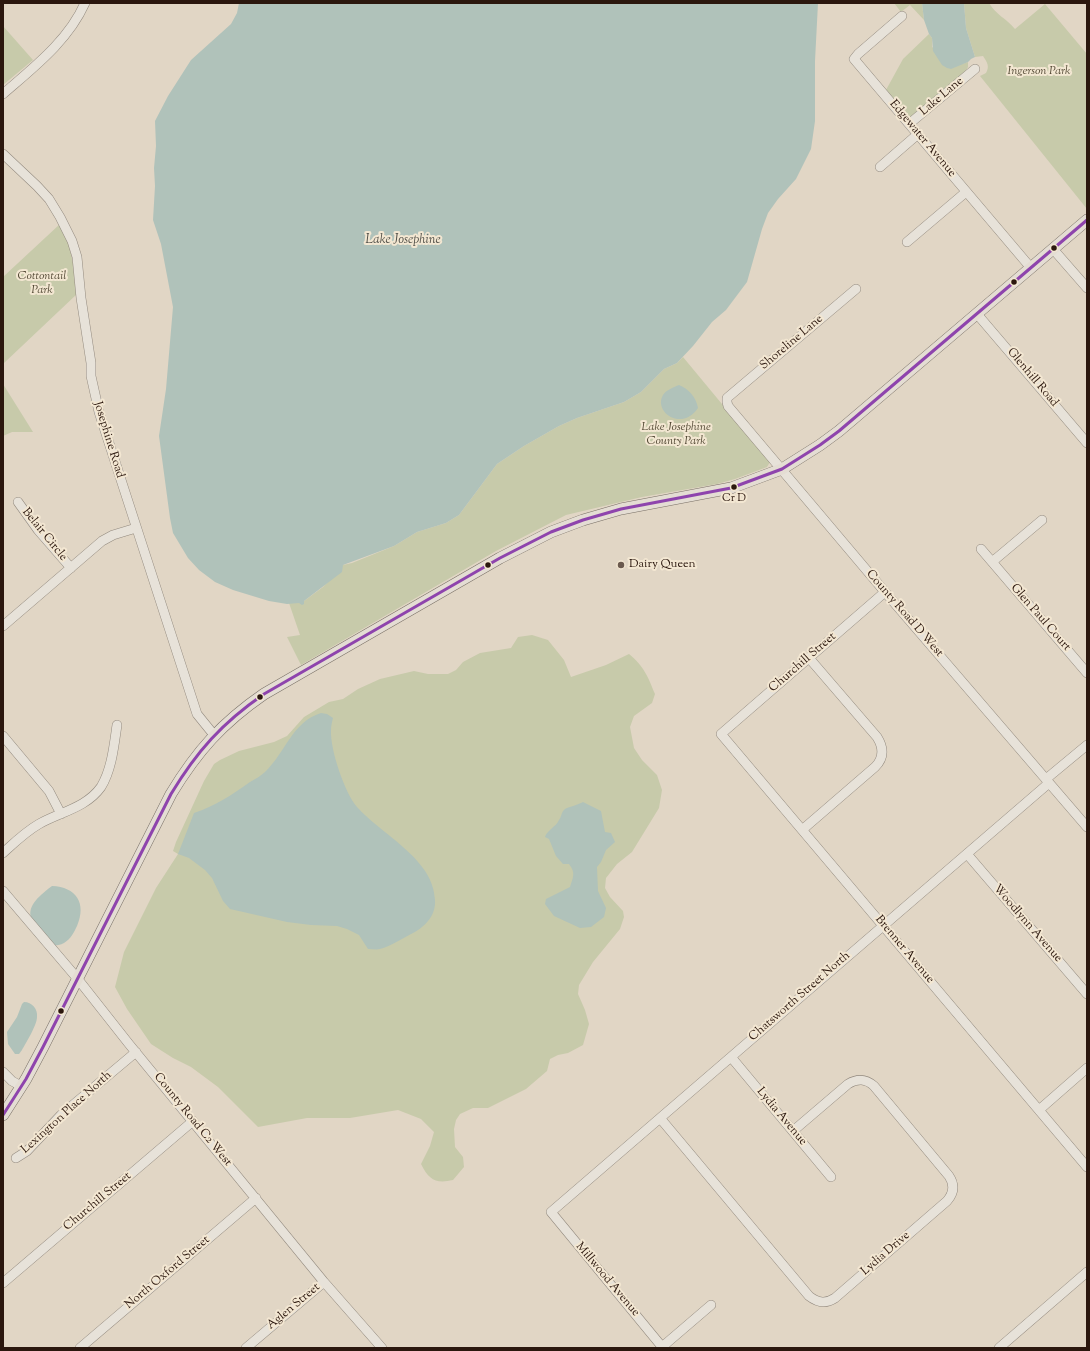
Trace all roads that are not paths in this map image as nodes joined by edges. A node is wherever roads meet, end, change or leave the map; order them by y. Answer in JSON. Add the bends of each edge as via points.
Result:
{"nodes":[{"id":1,"x":86,"y":3,"type":"edge"},
{"id":2,"x":902,"y":16,"type":"dead end"},
{"id":3,"x":975,"y":69,"type":"dead end"},
{"id":4,"x":3,"y":94,"type":"edge"},
{"id":5,"x":910,"y":124,"type":"junction"},
{"id":6,"x":918,"y":134,"type":"junction"},
{"id":7,"x":3,"y":154,"type":"edge"},
{"id":8,"x":880,"y":167,"type":"dead end"},
{"id":9,"x":966,"y":192,"type":"junction"},
{"id":10,"x":1087,"y":220,"type":"edge"},
{"id":11,"x":906,"y":242,"type":"dead end"},
{"id":12,"x":1053,"y":249,"type":"junction"},
{"id":13,"x":1031,"y":268,"type":"junction"},
{"id":14,"x":1087,"y":288,"type":"edge"},
{"id":15,"x":856,"y":289,"type":"dead end"},
{"id":16,"x":977,"y":314,"type":"junction"},
{"id":17,"x":727,"y":398,"type":"joint"},
{"id":18,"x":1087,"y":443,"type":"edge"},
{"id":19,"x":782,"y":469,"type":"junction"},
{"id":20,"x":18,"y":502,"type":"dead end"},
{"id":21,"x":1042,"y":520,"type":"dead end"},
{"id":22,"x":136,"y":528,"type":"junction"},
{"id":23,"x":981,"y":549,"type":"dead end"},
{"id":24,"x":992,"y":562,"type":"junction"},
{"id":25,"x":71,"y":568,"type":"junction"},
{"id":26,"x":885,"y":592,"type":"junction"},
{"id":27,"x":3,"y":626,"type":"edge"},
{"id":28,"x":809,"y":658,"type":"junction"},
{"id":29,"x":1087,"y":673,"type":"edge"},
{"id":30,"x":117,"y":725,"type":"dead end"},
{"id":31,"x":720,"y":734,"type":"joint"},
{"id":32,"x":214,"y":735,"type":"junction"},
{"id":33,"x":3,"y":736,"type":"edge"},
{"id":34,"x":1087,"y":745,"type":"edge"},
{"id":35,"x":1048,"y":781,"type":"junction"},
{"id":36,"x":61,"y":814,"type":"junction"},
{"id":37,"x":1087,"y":827,"type":"edge"},
{"id":38,"x":802,"y":830,"type":"junction"},
{"id":39,"x":3,"y":853,"type":"edge"},
{"id":40,"x":967,"y":854,"type":"junction"},
{"id":41,"x":3,"y":891,"type":"edge"},
{"id":42,"x":883,"y":926,"type":"junction"},
{"id":43,"x":77,"y":978,"type":"junction"},
{"id":44,"x":1087,"y":994,"type":"edge"},
{"id":45,"x":136,"y":1052,"type":"junction"},
{"id":46,"x":731,"y":1057,"type":"junction"},
{"id":47,"x":1087,"y":1068,"type":"edge"},
{"id":48,"x":3,"y":1072,"type":"edge"},
{"id":49,"x":21,"y":1086,"type":"junction"},
{"id":50,"x":1039,"y":1110,"type":"junction"},
{"id":51,"x":3,"y":1115,"type":"edge"},
{"id":52,"x":660,"y":1118,"type":"junction"},
{"id":53,"x":193,"y":1121,"type":"junction"},
{"id":54,"x":793,"y":1131,"type":"junction"},
{"id":55,"x":16,"y":1158,"type":"dead end"},
{"id":56,"x":1087,"y":1166,"type":"edge"},
{"id":57,"x":831,"y":1177,"type":"dead end"},
{"id":58,"x":256,"y":1198,"type":"junction"},
{"id":59,"x":551,"y":1212,"type":"joint"},
{"id":60,"x":1087,"y":1272,"type":"edge"},
{"id":61,"x":324,"y":1282,"type":"junction"},
{"id":62,"x":3,"y":1283,"type":"edge"},
{"id":63,"x":711,"y":1305,"type":"dead end"},
{"id":64,"x":662,"y":1347,"type":"edge"},
{"id":65,"x":80,"y":1348,"type":"edge"},
{"id":66,"x":246,"y":1348,"type":"edge"},
{"id":67,"x":382,"y":1348,"type":"edge"},
{"id":68,"x":999,"y":1348,"type":"edge"}],
"edges":[{"from":1,"to":4,"type":"street","via":[[59,43]]},
{"from":2,"to":5,"type":"street","name":"Edgewater Avenue","via":[[854,59]]},
{"from":3,"to":5,"type":"street","name":"Lake Lane"},
{"from":5,"to":6,"type":"street","name":"Edgewater Avenue"},
{"from":6,"to":8,"type":"street"},
{"from":6,"to":9,"type":"street","name":"Edgewater Avenue"},
{"from":7,"to":22,"type":"street","name":"Josephine Road","via":[[49,199],[72,241],[95,396]]},
{"from":9,"to":11,"type":"street"},
{"from":9,"to":13,"type":"street","name":"Edgewater Avenue"},
{"from":10,"to":12,"type":"main road"},
{"from":12,"to":13,"type":"main road"},
{"from":12,"to":14,"type":"street"},
{"from":13,"to":16,"type":"main road"},
{"from":15,"to":17,"type":"street","name":"Shoreline Lane"},
{"from":16,"to":18,"type":"street","name":"Glenhill Road"},
{"from":16,"to":19,"type":"main road","via":[[833,436]]},
{"from":17,"to":19,"type":"street","name":"County Road D West","via":[[728,406]]},
{"from":19,"to":26,"type":"street","name":"County Road D West"},
{"from":19,"to":32,"type":"main road","via":[[724,490],[607,513],[539,537],[264,694]]},
{"from":20,"to":25,"type":"street","name":"Belair Circle"},
{"from":21,"to":24,"type":"street"},
{"from":22,"to":25,"type":"street","via":[[102,541]]},
{"from":22,"to":32,"type":"street","name":"Josephine Road","via":[[197,714]]},
{"from":23,"to":24,"type":"street","name":"Glen Paul Court"},
{"from":24,"to":29,"type":"street","name":"Glen Paul Court"},
{"from":25,"to":27,"type":"street"},
{"from":26,"to":28,"type":"street","name":"Churchill Street"},
{"from":26,"to":35,"type":"street","name":"County Road D West"},
{"from":28,"to":31,"type":"street","name":"Churchill Street"},
{"from":28,"to":38,"type":"street","via":[[877,737],[882,753],[875,767]]},
{"from":30,"to":36,"type":"street","via":[[110,765],[101,786],[88,801]]},
{"from":31,"to":38,"type":"street","name":"Brenner Avenue"},
{"from":32,"to":43,"type":"main road","via":[[192,761],[171,794]]},
{"from":33,"to":36,"type":"street","via":[[49,791]]},
{"from":34,"to":35,"type":"street","name":"Chatsworth Street North"},
{"from":35,"to":37,"type":"street","name":"County Road D West"},
{"from":35,"to":40,"type":"street","name":"Chatsworth Street North"},
{"from":36,"to":39,"type":"street","via":[[28,831]]},
{"from":38,"to":42,"type":"street","name":"Brenner Avenue"},
{"from":40,"to":42,"type":"street","name":"Chatsworth Street North"},
{"from":40,"to":44,"type":"street","name":"Woodlynn Avenue"},
{"from":41,"to":43,"type":"street","name":"County Road C2 West"},
{"from":42,"to":46,"type":"street","name":"Chatsworth Street North"},
{"from":42,"to":50,"type":"street","name":"Brenner Avenue"},
{"from":43,"to":45,"type":"street","name":"County Road C2 West"},
{"from":43,"to":49,"type":"main road"},
{"from":45,"to":53,"type":"street","name":"County Road C2 West"},
{"from":45,"to":55,"type":"street","name":"Lexington Place North","via":[[61,1115]]},
{"from":46,"to":52,"type":"street","name":"Chatsworth Street North"},
{"from":46,"to":54,"type":"street","name":"Lydia Avenue"},
{"from":47,"to":50,"type":"street"},
{"from":48,"to":49,"type":"street"},
{"from":49,"to":51,"type":"main road"},
{"from":50,"to":56,"type":"street","name":"Brenner Avenue"},
{"from":52,"to":54,"type":"street","name":"Lydia Drive","via":[[809,1296],[825,1302],[835,1298],[949,1200],[953,1186],[949,1176],[868,1081],[858,1080],[848,1084]]},
{"from":52,"to":59,"type":"street","name":"Chatsworth Street North"},
{"from":53,"to":58,"type":"street","name":"County Road C2 West"},
{"from":53,"to":62,"type":"street","name":"Churchill Street"},
{"from":54,"to":57,"type":"street","name":"Lydia Avenue"},
{"from":58,"to":61,"type":"street","name":"County Road C2 West"},
{"from":58,"to":65,"type":"street","name":"North Oxford Street"},
{"from":59,"to":64,"type":"street","name":"Millwood Avenue"},
{"from":60,"to":68,"type":"street"},
{"from":61,"to":66,"type":"street","name":"Aglen Street"},
{"from":61,"to":67,"type":"street","name":"County Road C2 West"},
{"from":63,"to":64,"type":"street"}]}
